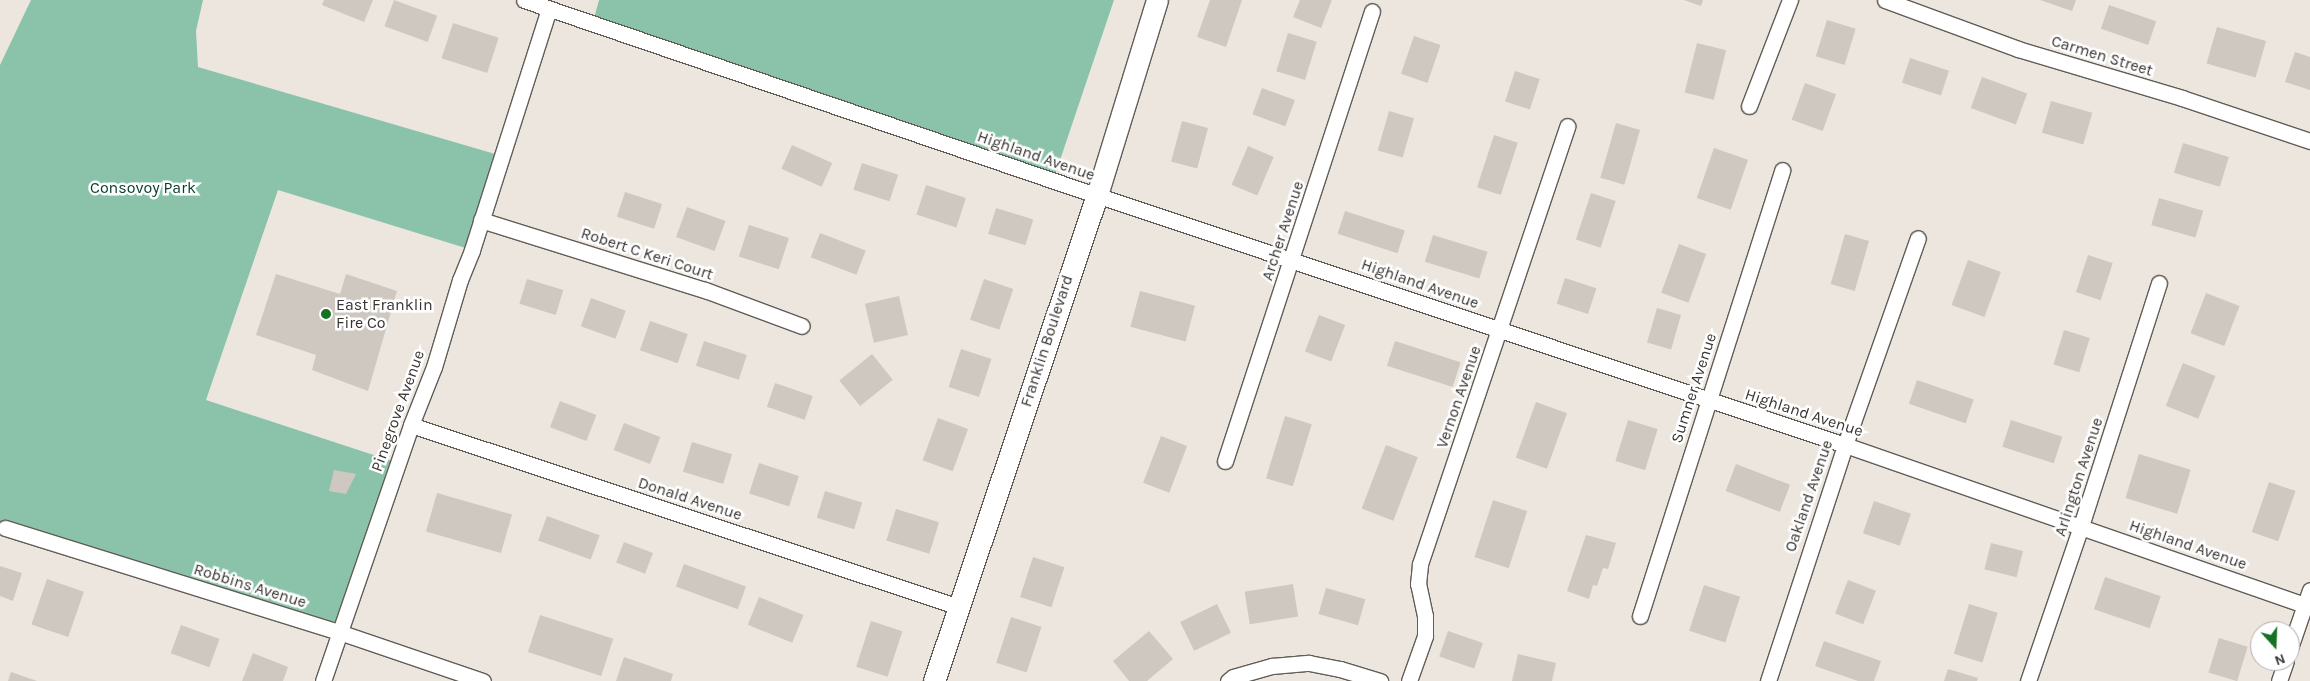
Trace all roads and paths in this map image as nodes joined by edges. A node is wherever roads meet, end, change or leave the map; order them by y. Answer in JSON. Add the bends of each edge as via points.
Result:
{"nodes":[{"id":1,"x":524,"y":0,"type":"edge"},
{"id":2,"x":1157,"y":0,"type":"edge"},
{"id":3,"x":1790,"y":0,"type":"edge"},
{"id":4,"x":1885,"y":0,"type":"edge"},
{"id":5,"x":548,"y":8,"type":"junction"},
{"id":6,"x":1372,"y":11,"type":"dead end"},
{"id":7,"x":1749,"y":106,"type":"dead end"},
{"id":8,"x":1567,"y":126,"type":"dead end"},
{"id":9,"x":2310,"y":141,"type":"edge"},
{"id":10,"x":1782,"y":170,"type":"dead end"},
{"id":11,"x":1097,"y":195,"type":"junction"},
{"id":12,"x":481,"y":220,"type":"junction"},
{"id":13,"x":1918,"y":238,"type":"dead end"},
{"id":14,"x":1292,"y":260,"type":"junction"},
{"id":15,"x":2160,"y":283,"type":"dead end"},
{"id":16,"x":802,"y":326,"type":"dead end"},
{"id":17,"x":1500,"y":329,"type":"junction"},
{"id":18,"x":1709,"y":400,"type":"junction"},
{"id":19,"x":411,"y":425,"type":"junction"},
{"id":20,"x":1845,"y":445,"type":"junction"},
{"id":21,"x":1225,"y":460,"type":"dead end"},
{"id":22,"x":2082,"y":526,"type":"junction"},
{"id":23,"x":5,"y":528,"type":"dead end"},
{"id":24,"x":2310,"y":590,"type":"edge"},
{"id":25,"x":2305,"y":605,"type":"junction"},
{"id":26,"x":959,"y":606,"type":"junction"},
{"id":27,"x":1640,"y":616,"type":"dead end"},
{"id":28,"x":2299,"y":621,"type":"edge"},
{"id":29,"x":339,"y":632,"type":"junction"},
{"id":30,"x":323,"y":681,"type":"edge"},
{"id":31,"x":483,"y":681,"type":"edge"},
{"id":32,"x":934,"y":681,"type":"edge"},
{"id":33,"x":1228,"y":681,"type":"edge"},
{"id":34,"x":1380,"y":681,"type":"edge"},
{"id":35,"x":1409,"y":681,"type":"edge"},
{"id":36,"x":1768,"y":681,"type":"edge"},
{"id":37,"x":2028,"y":681,"type":"edge"}],
"edges":[{"from":1,"to":5,"type":"street","name":"Highland Avenue"},
{"from":2,"to":11,"type":"street","name":"Franklin Boulevard"},
{"from":3,"to":7,"type":"street"},
{"from":4,"to":9,"type":"street","name":"Carmen Street","via":[[2018,49],[2182,98]]},
{"from":5,"to":11,"type":"street","name":"Highland Avenue"},
{"from":5,"to":12,"type":"street","name":"Pinegrove Avenue"},
{"from":6,"to":14,"type":"street","name":"Archer Avenue"},
{"from":8,"to":17,"type":"street","name":"Vernon Avenue"},
{"from":10,"to":18,"type":"street","name":"Sumner Avenue"},
{"from":11,"to":14,"type":"street","name":"Highland Avenue"},
{"from":11,"to":26,"type":"street","name":"Franklin Boulevard"},
{"from":12,"to":16,"type":"street","name":"Robert C Keri Court","via":[[704,290]]},
{"from":12,"to":19,"type":"street","name":"Pinegrove Avenue","via":[[434,367]]},
{"from":13,"to":20,"type":"street","name":"Oakland Avenue"},
{"from":14,"to":17,"type":"street","name":"Highland Avenue"},
{"from":14,"to":21,"type":"street","name":"Archer Avenue"},
{"from":15,"to":22,"type":"street","name":"Arlington Avenue"},
{"from":17,"to":18,"type":"street","name":"Highland Avenue"},
{"from":17,"to":35,"type":"street","name":"Vernon Avenue","via":[[1420,564],[1418,584],[1425,616],[1425,636]]},
{"from":18,"to":20,"type":"street","name":"Highland Avenue"},
{"from":18,"to":27,"type":"street","name":"Sumner Avenue"},
{"from":19,"to":26,"type":"street","name":"Donald Avenue"},
{"from":19,"to":29,"type":"street","name":"Pinegrove Avenue"},
{"from":20,"to":22,"type":"street","name":"Highland Avenue"},
{"from":20,"to":36,"type":"street","name":"Oakland Avenue"},
{"from":22,"to":25,"type":"street","name":"Highland Avenue"},
{"from":22,"to":37,"type":"street","name":"Arlington Avenue"},
{"from":23,"to":29,"type":"street","name":"Robbins Avenue"},
{"from":24,"to":25,"type":"street"},
{"from":25,"to":28,"type":"street"},
{"from":26,"to":32,"type":"street","name":"Franklin Boulevard"},
{"from":29,"to":30,"type":"street","name":"Pinegrove Avenue"},
{"from":29,"to":31,"type":"street","name":"Robbins Avenue"},
{"from":33,"to":34,"type":"street","via":[[1272,666],[1309,663],[1340,668]]}]}
